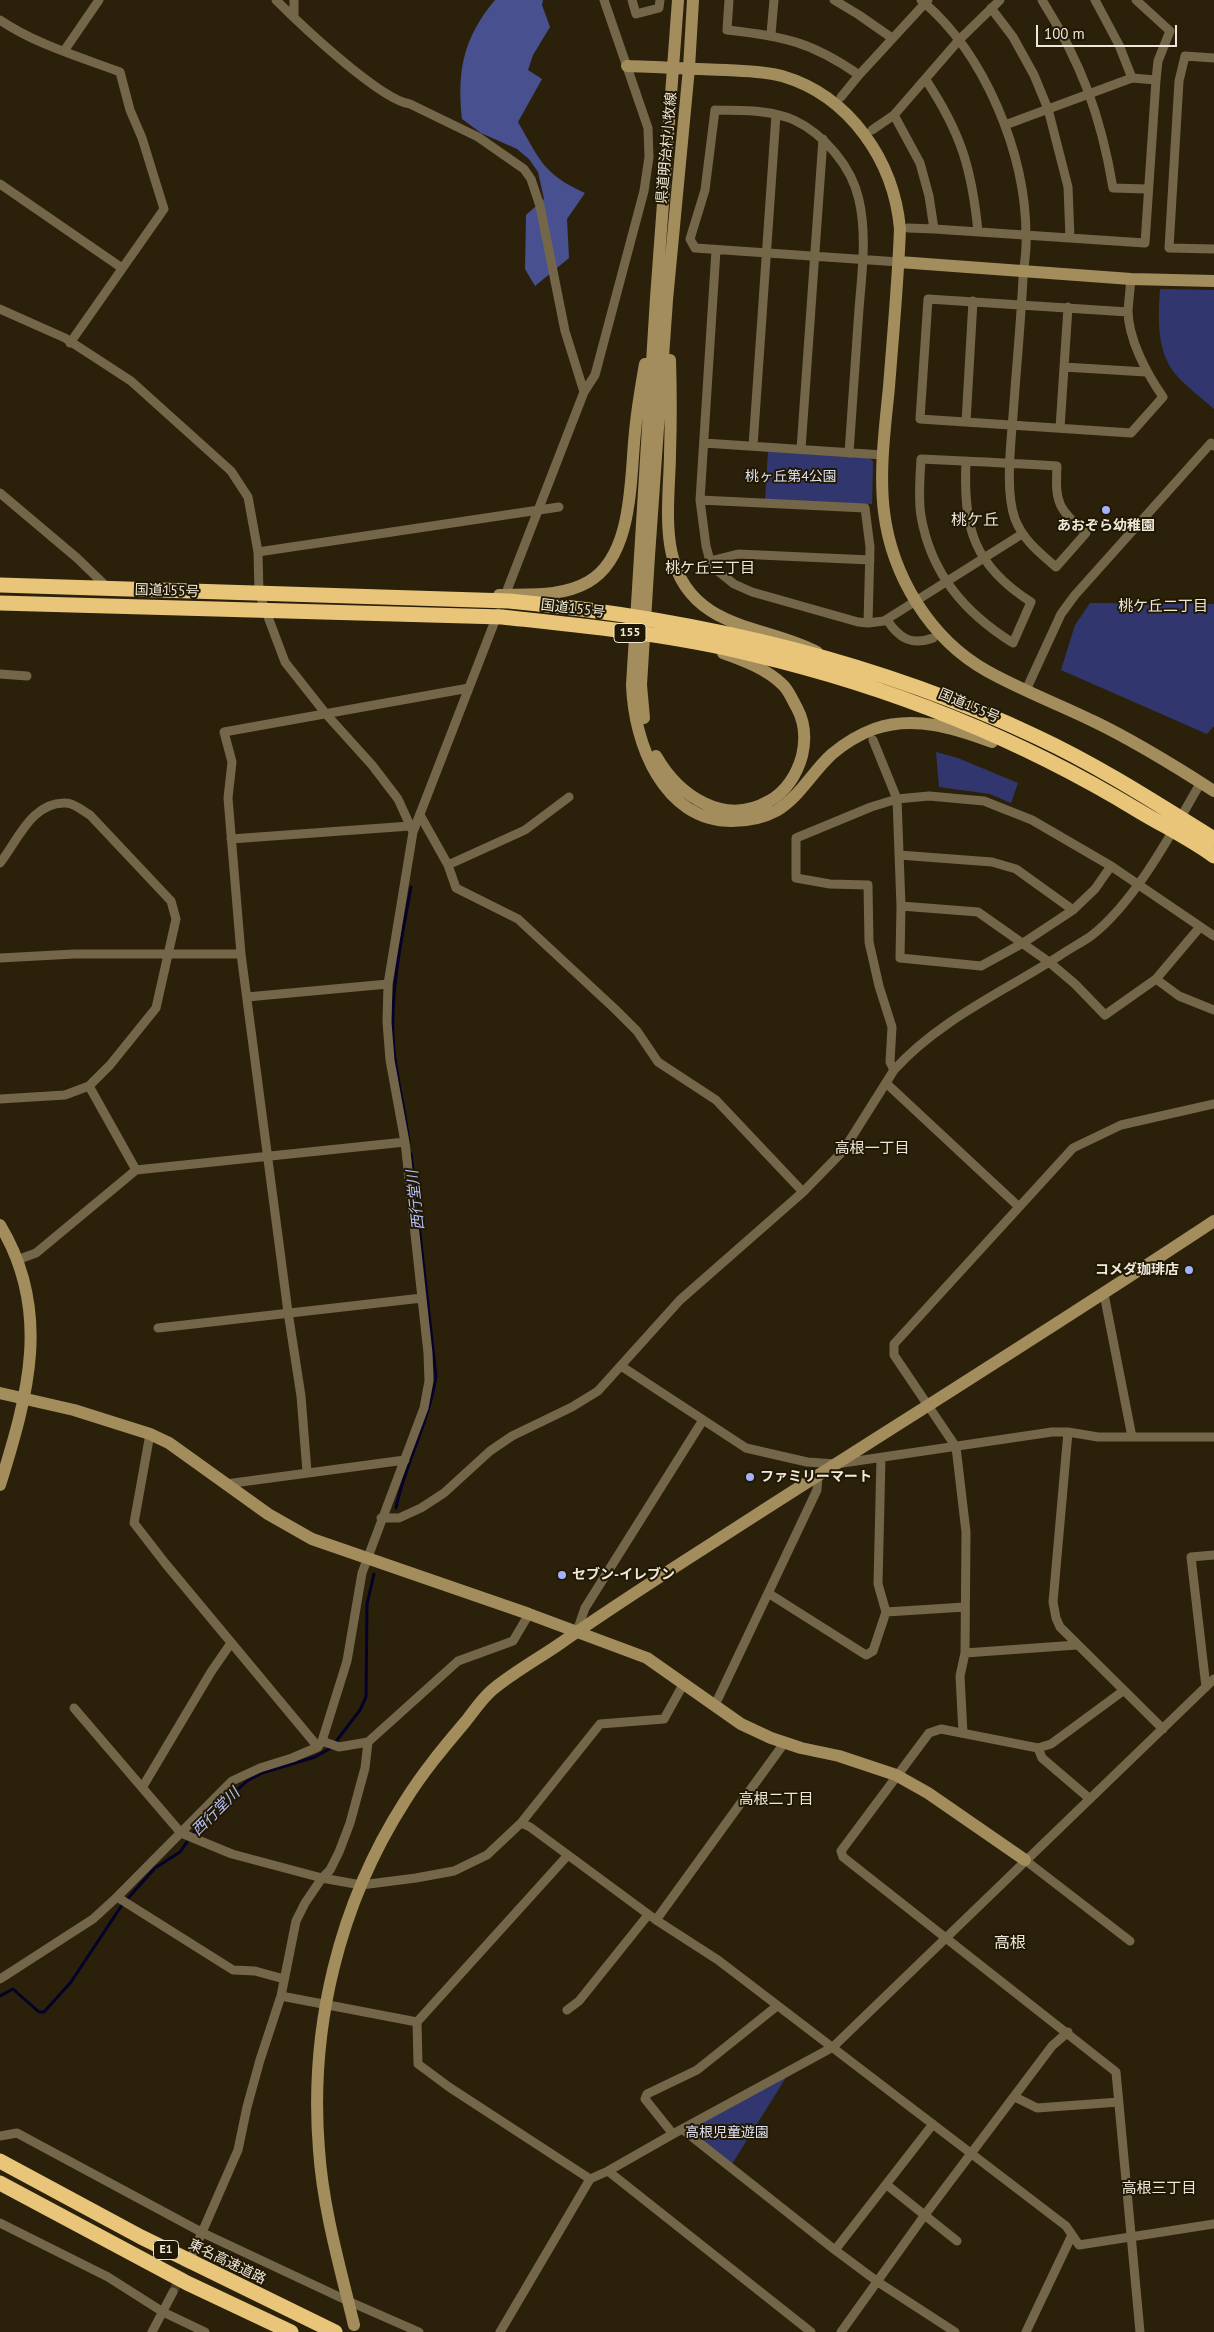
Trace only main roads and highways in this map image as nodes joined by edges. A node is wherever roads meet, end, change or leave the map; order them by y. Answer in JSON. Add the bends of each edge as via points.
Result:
{"nodes":[{"id":1,"x":0,"y":585,"type":"edge"},
{"id":2,"x":0,"y":603,"type":"edge"},
{"id":3,"x":1214,"y":839,"type":"edge"},
{"id":4,"x":1214,"y":856,"type":"edge"},
{"id":5,"x":0,"y":2161,"type":"edge"},
{"id":6,"x":0,"y":2183,"type":"edge"},
{"id":7,"x":292,"y":2332,"type":"edge"},
{"id":8,"x":335,"y":2332,"type":"edge"}],
"edges":[{"from":1,"to":3,"type":"highway","name":"国道155号","number":"155","via":[[509,601],[567,606],[755,638],[936,694],[1037,737],[1126,783]]},
{"from":2,"to":4,"type":"highway","name":"国道155号","number":"155","via":[[502,617],[687,641],[750,653],[872,687],[934,709],[1028,750],[1110,792]]},
{"from":5,"to":8,"type":"highway","name":"東名高速道路","number":"E1","via":[[142,2237]]},
{"from":6,"to":7,"type":"highway","number":"E1","via":[[187,2284]]}]}
